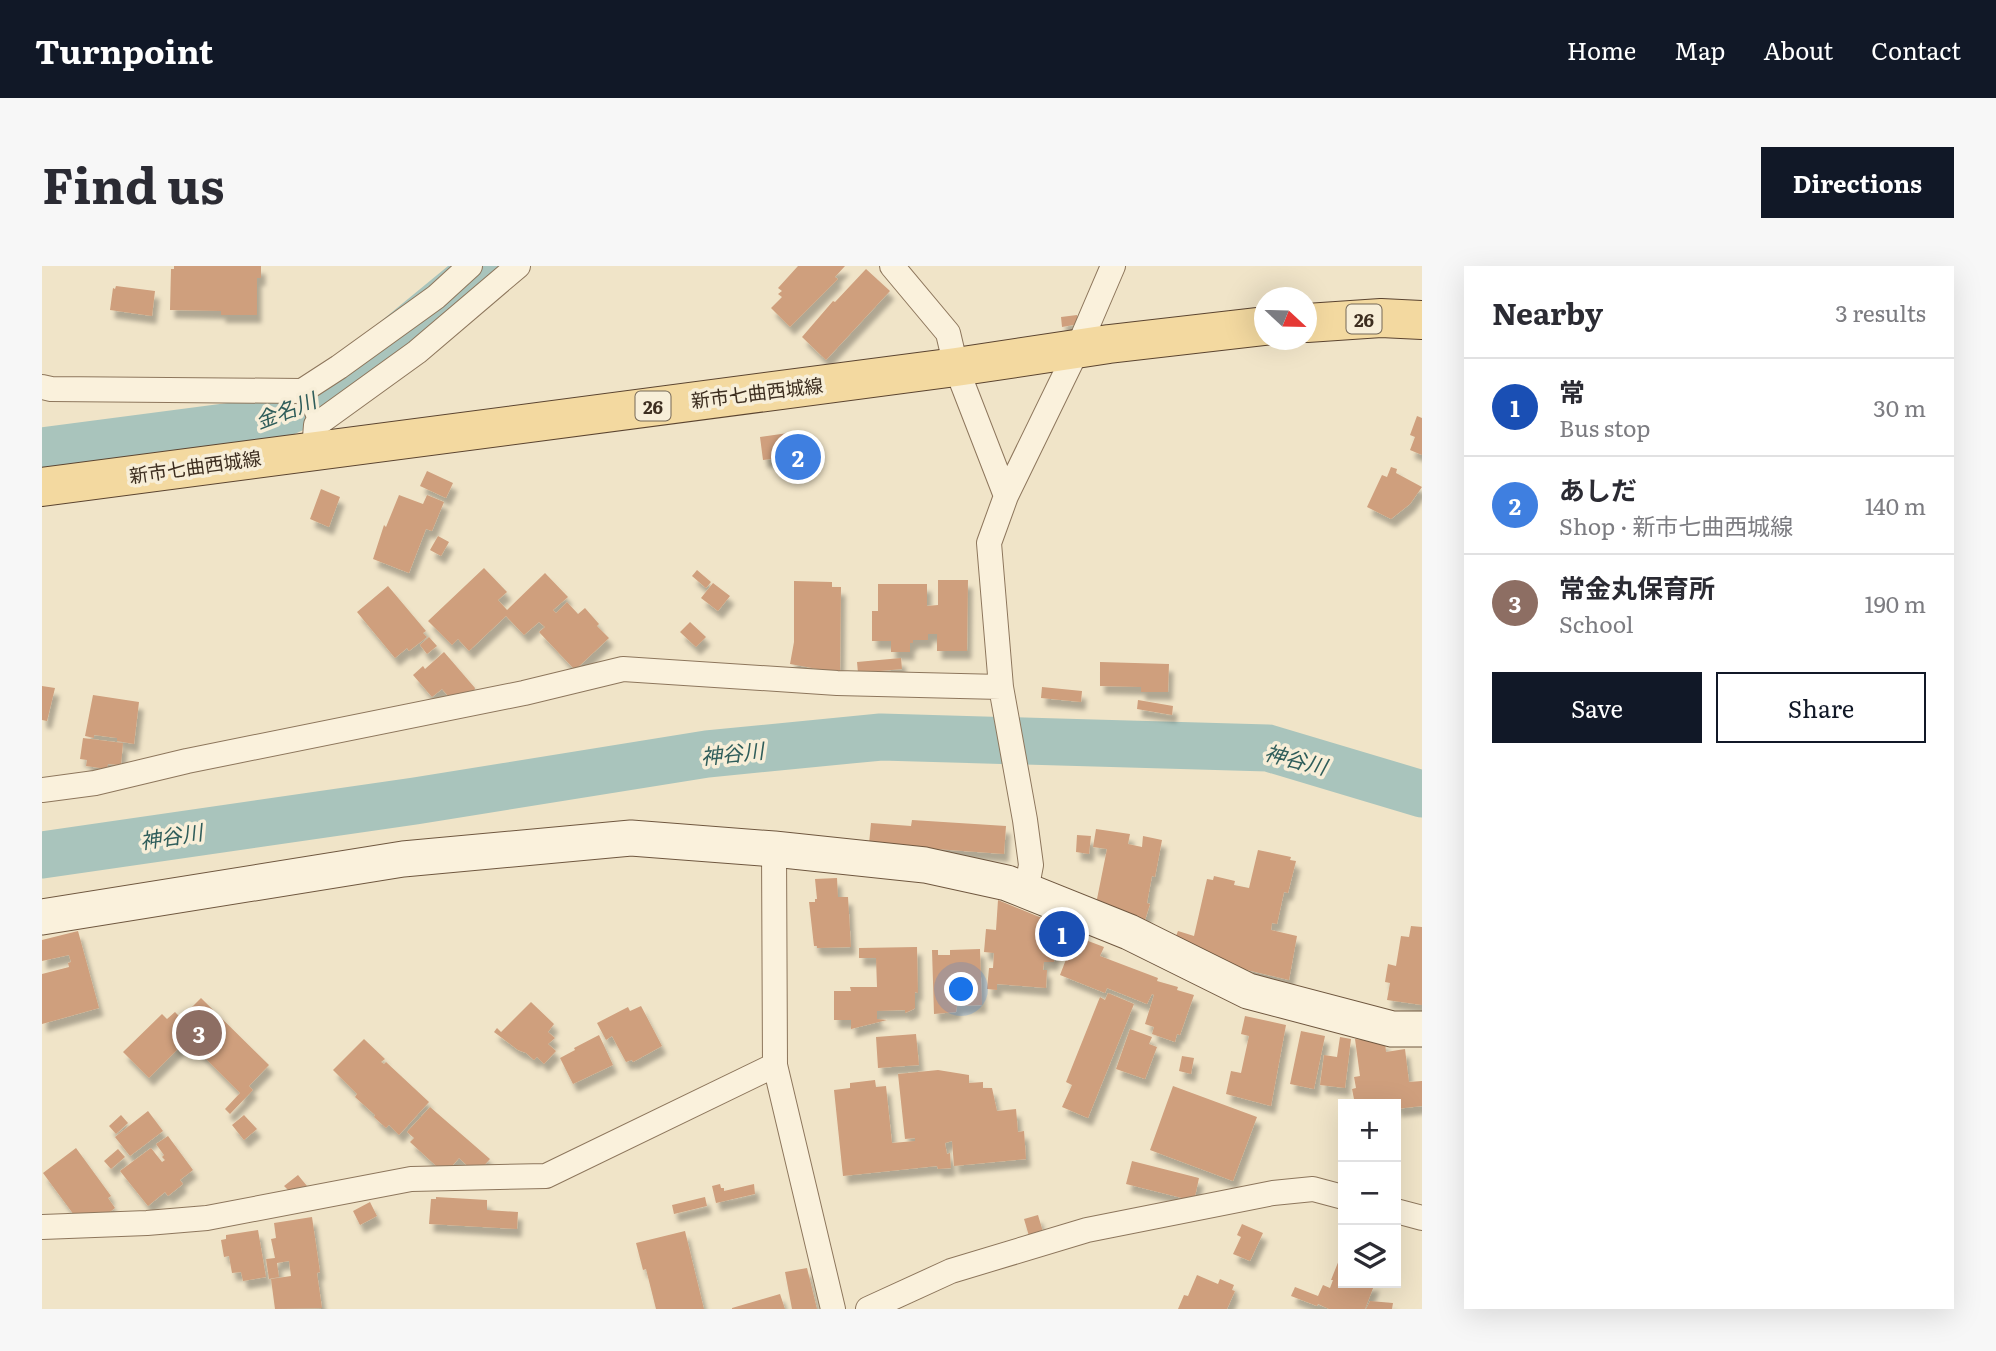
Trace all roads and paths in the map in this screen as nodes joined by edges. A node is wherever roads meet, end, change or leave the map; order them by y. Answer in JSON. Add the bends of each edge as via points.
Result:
{"nodes":[{"id":1,"x":470,"y":266,"type":"edge"},
{"id":2,"x":518,"y":266,"type":"edge"},
{"id":3,"x":892,"y":266,"type":"edge"},
{"id":4,"x":1113,"y":266,"type":"edge"},
{"id":5,"x":1422,"y":320,"type":"edge"},
{"id":6,"x":1317,"y":322,"type":"edge"},
{"id":7,"x":1254,"y":327,"type":"edge"},
{"id":8,"x":1077,"y":350,"type":"junction"},
{"id":9,"x":956,"y":367,"type":"junction"},
{"id":10,"x":42,"y":387,"type":"edge"},
{"id":11,"x":309,"y":415,"type":"junction"},
{"id":12,"x":42,"y":487,"type":"edge"},
{"id":13,"x":1006,"y":496,"type":"junction"},
{"id":14,"x":1001,"y":687,"type":"junction"},
{"id":15,"x":42,"y":790,"type":"edge"},
{"id":16,"x":774,"y":849,"type":"junction"},
{"id":17,"x":1026,"y":891,"type":"junction"},
{"id":18,"x":42,"y":917,"type":"edge"},
{"id":19,"x":1422,"y":1028,"type":"edge"},
{"id":20,"x":775,"y":1065,"type":"junction"},
{"id":21,"x":1338,"y":1196,"type":"edge"},
{"id":22,"x":1401,"y":1212,"type":"edge"},
{"id":23,"x":1422,"y":1218,"type":"edge"},
{"id":24,"x":42,"y":1227,"type":"edge"},
{"id":25,"x":833,"y":1309,"type":"edge"},
{"id":26,"x":868,"y":1309,"type":"edge"}],
"edges":[{"from":1,"to":11,"type":"street","via":[[436,297],[339,367]]},
{"from":2,"to":11,"type":"street","via":[[417,352]]},
{"from":3,"to":9,"type":"street","via":[[948,332]]},
{"from":4,"to":8,"type":"street"},
{"from":5,"to":6,"type":"main road","number":"26"},
{"from":7,"to":8,"type":"main road","name":"新市七曲西城線","number":"26"},
{"from":8,"to":9,"type":"main road","name":"新市七曲西城線","number":"26"},
{"from":8,"to":13,"type":"street"},
{"from":9,"to":11,"type":"main road","name":"新市七曲西城線","number":"26"},
{"from":9,"to":13,"type":"street"},
{"from":10,"to":11,"type":"street"},
{"from":11,"to":12,"type":"main road","name":"新市七曲西城線","number":"26"},
{"from":13,"to":14,"type":"street","via":[[989,543]]},
{"from":14,"to":15,"type":"street","via":[[837,683],[622,669],[94,783]]},
{"from":14,"to":17,"type":"street","via":[[1031,865]]},
{"from":16,"to":17,"type":"street","via":[[925,864]]},
{"from":16,"to":18,"type":"street","via":[[631,838],[402,859]]},
{"from":16,"to":20,"type":"street"},
{"from":17,"to":19,"type":"street","via":[[1129,932],[1248,990],[1392,1029]]},
{"from":20,"to":24,"type":"street","via":[[546,1176],[411,1179],[207,1218]]},
{"from":20,"to":25,"type":"street"},
{"from":21,"to":26,"type":"street","via":[[1313,1189],[1273,1193],[1087,1230],[951,1271]]},
{"from":22,"to":23,"type":"street"}]}
